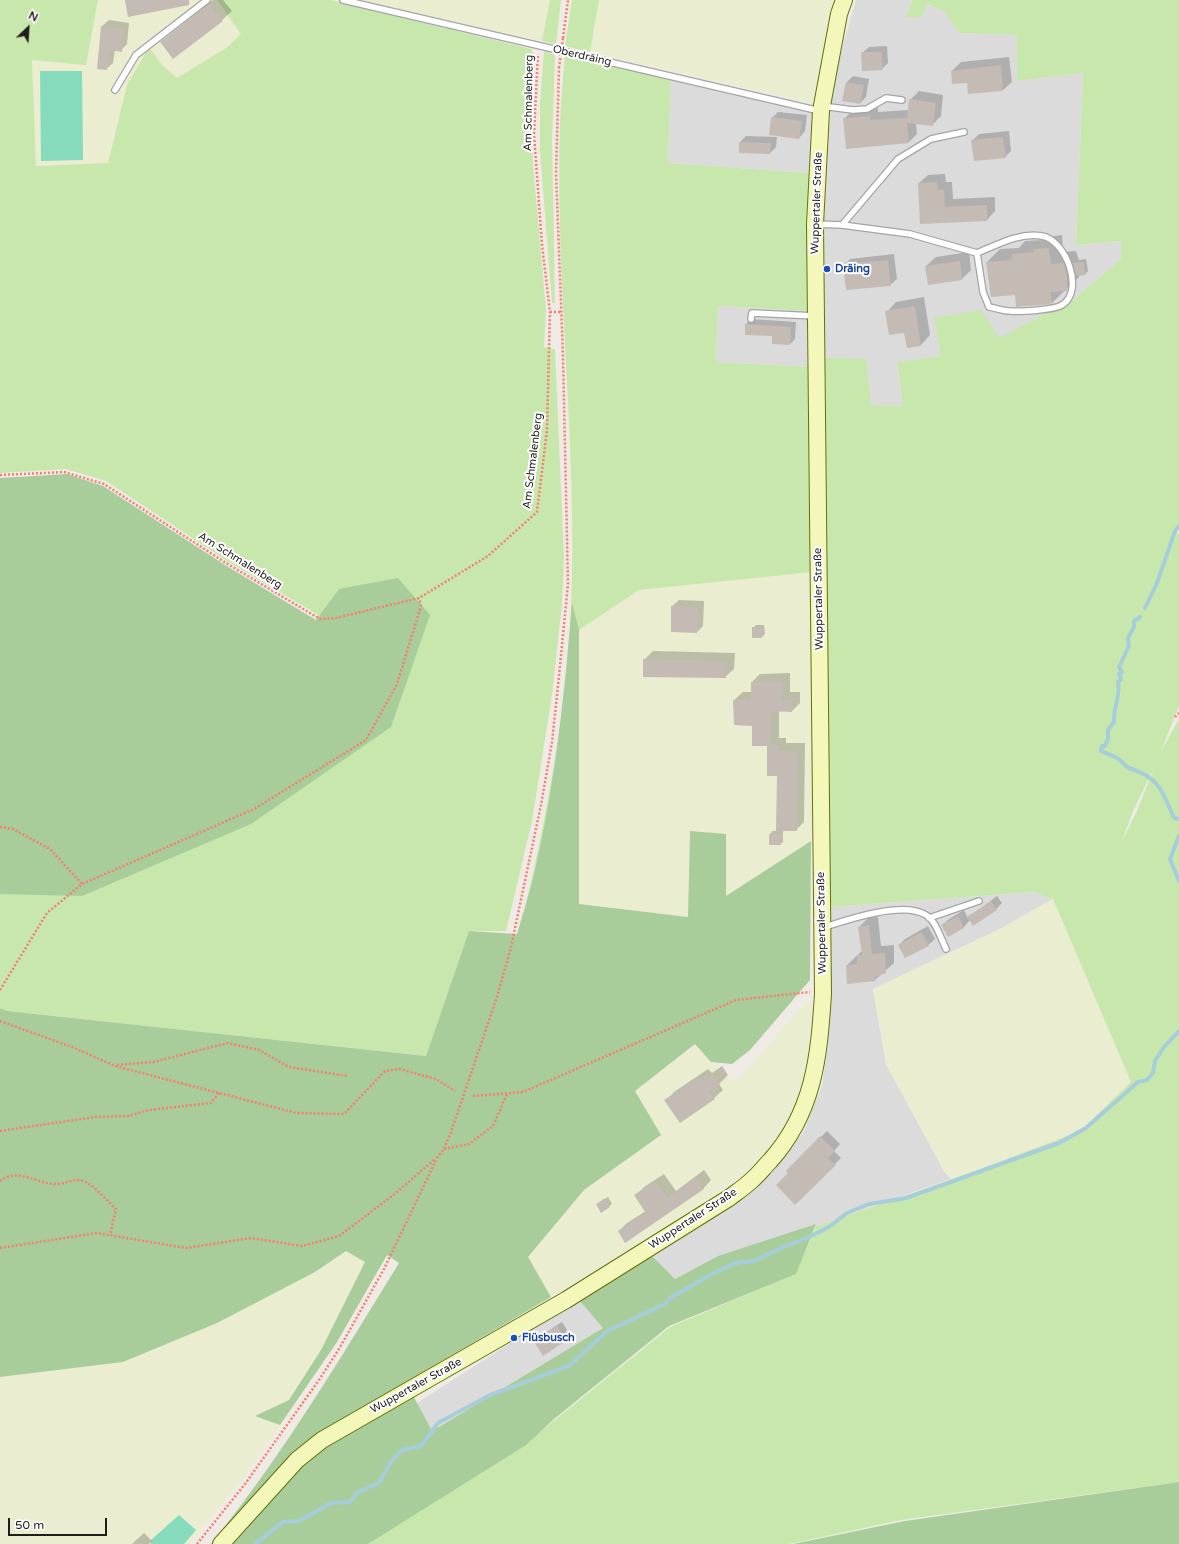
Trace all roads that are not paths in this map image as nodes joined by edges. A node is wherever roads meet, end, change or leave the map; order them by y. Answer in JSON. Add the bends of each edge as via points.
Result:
{"nodes":[{"id":1,"x":207,"y":0,"type":"edge"},
{"id":2,"x":343,"y":0,"type":"edge"},
{"id":3,"x":844,"y":0,"type":"edge"},
{"id":4,"x":115,"y":90,"type":"dead end"},
{"id":5,"x":902,"y":100,"type":"dead end"},
{"id":6,"x":822,"y":108,"type":"junction"},
{"id":7,"x":964,"y":132,"type":"dead end"},
{"id":8,"x":815,"y":224,"type":"junction"},
{"id":9,"x":842,"y":225,"type":"junction"},
{"id":10,"x":977,"y":253,"type":"junction"},
{"id":11,"x":816,"y":316,"type":"junction"},
{"id":12,"x":751,"y":319,"type":"dead end"},
{"id":13,"x":979,"y":901,"type":"dead end"},
{"id":14,"x":929,"y":918,"type":"junction"},
{"id":15,"x":822,"y":928,"type":"junction"},
{"id":16,"x":946,"y":949,"type":"dead end"},
{"id":17,"x":221,"y":1544,"type":"edge"}],
"edges":[{"from":1,"to":4,"type":"lane","via":[[136,55]]},
{"from":2,"to":6,"type":"lane","name":"Oberdräing"},
{"from":3,"to":6,"type":"main road","name":"Wuppertaler Straße","via":[[839,14]]},
{"from":5,"to":6,"type":"lane","name":"Oberdräing","via":[[886,98],[867,109]]},
{"from":6,"to":8,"type":"main road","name":"Wuppertaler Straße"},
{"from":7,"to":9,"type":"lane","via":[[931,139],[898,159]]},
{"from":8,"to":9,"type":"lane"},
{"from":8,"to":11,"type":"main road","name":"Wuppertaler Straße"},
{"from":9,"to":10,"type":"lane","via":[[910,234]]},
{"from":10,"to":10,"type":"lane","via":[[983,292],[989,307],[1011,312],[1045,308],[1062,305],[1071,294],[1068,258],[1054,242],[1042,236],[1019,237]]},
{"from":11,"to":12,"type":"lane","via":[[752,313]]},
{"from":11,"to":15,"type":"main road","name":"Wuppertaler Straße"},
{"from":13,"to":14,"type":"lane"},
{"from":14,"to":15,"type":"lane","via":[[914,910],[890,912]]},
{"from":14,"to":16,"type":"lane"},
{"from":15,"to":17,"type":"main road","name":"Wuppertaler Straße","via":[[823,994],[814,1075],[802,1114],[783,1146],[754,1179],[729,1198],[566,1300],[322,1440],[297,1460]]}]}
